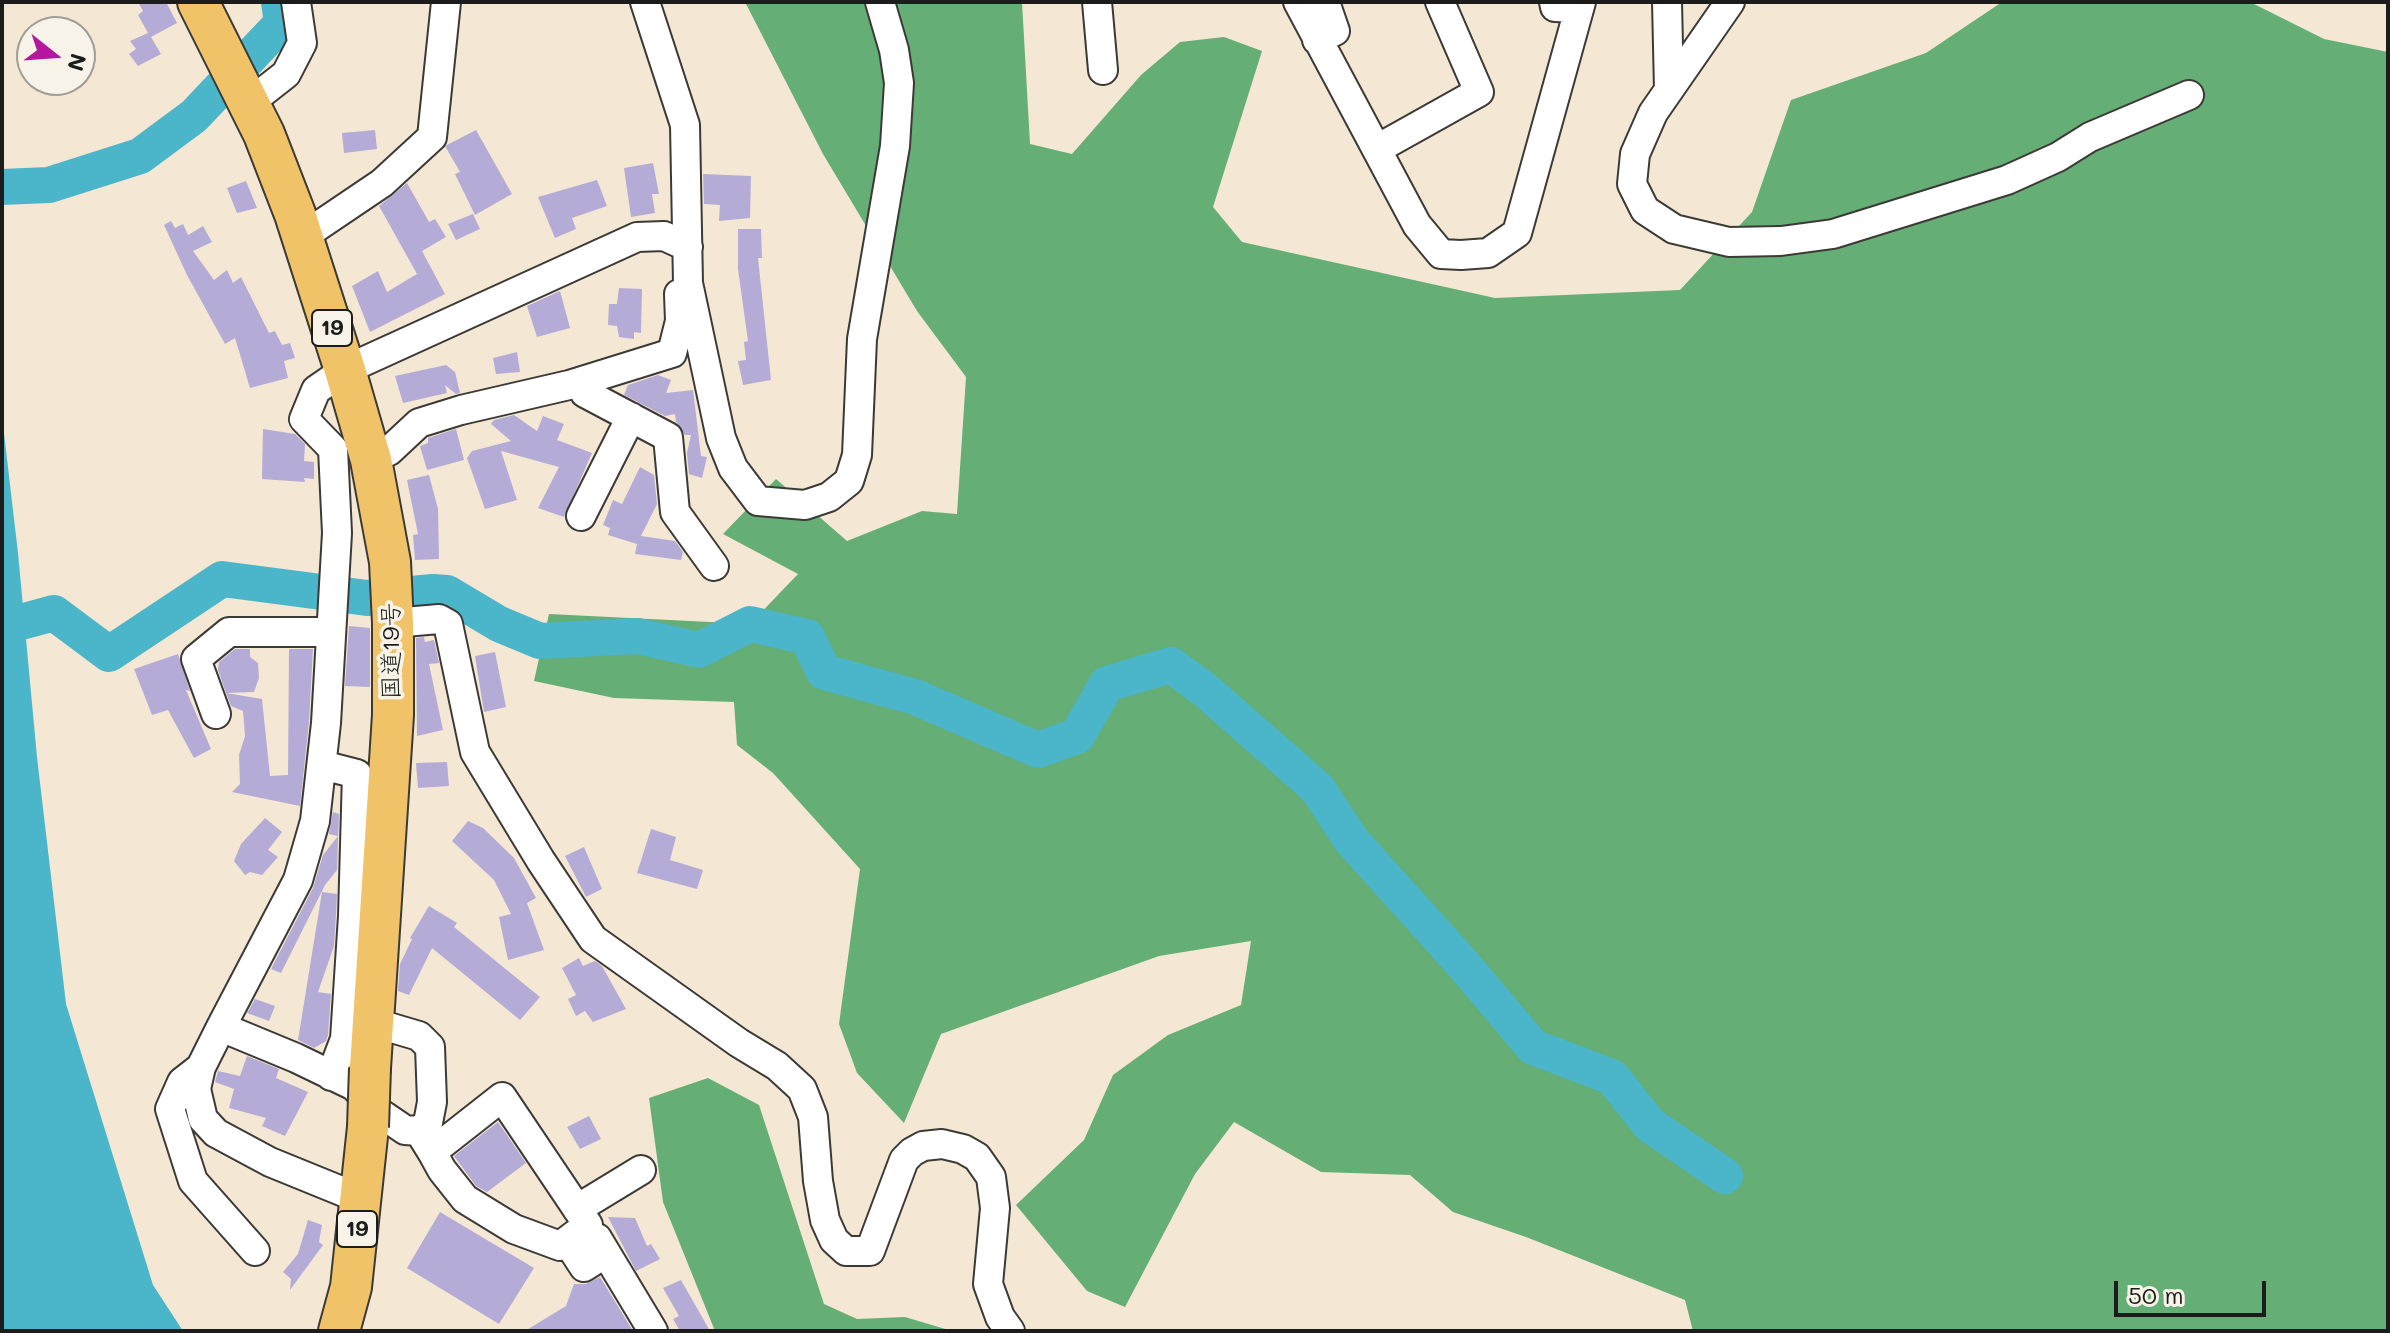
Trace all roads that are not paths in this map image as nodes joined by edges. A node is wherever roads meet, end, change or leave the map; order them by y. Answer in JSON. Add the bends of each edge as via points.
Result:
{"nodes":[{"id":1,"x":296,"y":2,"type":"edge"},
{"id":2,"x":446,"y":2,"type":"edge"},
{"id":3,"x":645,"y":2,"type":"edge"},
{"id":4,"x":880,"y":2,"type":"edge"},
{"id":5,"x":1097,"y":2,"type":"edge"},
{"id":6,"x":1298,"y":2,"type":"edge"},
{"id":7,"x":1325,"y":2,"type":"edge"},
{"id":8,"x":1440,"y":2,"type":"edge"},
{"id":9,"x":1667,"y":2,"type":"edge"},
{"id":10,"x":1730,"y":2,"type":"edge"},
{"id":11,"x":1572,"y":4,"type":"edge"},
{"id":12,"x":206,"y":17,"type":"edge"},
{"id":13,"x":1317,"y":40,"type":"junction"},
{"id":14,"x":1103,"y":70,"type":"dead end"},
{"id":15,"x":1669,"y":90,"type":"junction"},
{"id":16,"x":2189,"y":95,"type":"dead end"},
{"id":17,"x":248,"y":102,"type":"junction"},
{"id":18,"x":1377,"y":149,"type":"junction"},
{"id":19,"x":302,"y":237,"type":"junction"},
{"id":20,"x":688,"y":247,"type":"junction"},
{"id":21,"x":688,"y":283,"type":"junction"},
{"id":22,"x":345,"y":370,"type":"junction"},
{"id":23,"x":583,"y":381,"type":"junction"},
{"id":24,"x":631,"y":417,"type":"junction"},
{"id":25,"x":371,"y":460,"type":"junction"},
{"id":26,"x":581,"y":516,"type":"dead end"},
{"id":27,"x":714,"y":566,"type":"dead end"},
{"id":28,"x":393,"y":616,"type":"junction"},
{"id":29,"x":331,"y":632,"type":"junction"},
{"id":30,"x":216,"y":714,"type":"dead end"},
{"id":31,"x":322,"y":765,"type":"junction"},
{"id":32,"x":375,"y":1023,"type":"junction"},
{"id":33,"x":221,"y":1027,"type":"junction"},
{"id":34,"x":201,"y":1067,"type":"junction"},
{"id":35,"x":331,"y":1076,"type":"junction"},
{"id":36,"x":426,"y":1142,"type":"junction"},
{"id":37,"x":641,"y":1170,"type":"dead end"},
{"id":38,"x":361,"y":1199,"type":"junction"},
{"id":39,"x":577,"y":1225,"type":"junction"},
{"id":40,"x":255,"y":1251,"type":"dead end"},
{"id":41,"x":339,"y":1331,"type":"edge"},
{"id":42,"x":653,"y":1331,"type":"edge"},
{"id":43,"x":1010,"y":1331,"type":"edge"}],
"edges":[{"from":1,"to":17,"type":"street","via":[[302,43],[286,74]]},
{"from":2,"to":19,"type":"street","via":[[432,137],[382,183]]},
{"from":3,"to":20,"type":"street","via":[[685,125]]},
{"from":4,"to":21,"type":"street","via":[[899,83],[895,146],[862,339],[857,455],[849,481],[829,497],[805,505],[758,501],[739,478],[721,438]]},
{"from":5,"to":14,"type":"street"},
{"from":6,"to":13,"type":"street"},
{"from":7,"to":13,"type":"street","via":[[1335,31]]},
{"from":8,"to":18,"type":"street","via":[[1479,92]]},
{"from":9,"to":15,"type":"street"},
{"from":10,"to":15,"type":"street"},
{"from":11,"to":18,"type":"street","via":[[1517,233],[1501,245],[1488,253],[1441,254],[1417,225]]},
{"from":12,"to":17,"type":"highway","name":"国道19号","number":"19"},
{"from":13,"to":18,"type":"street"},
{"from":15,"to":16,"type":"street","via":[[1635,154],[1632,184],[1645,210],[1674,229],[1729,242],[1833,234],[2007,180]]},
{"from":17,"to":19,"type":"highway","name":"国道19号","number":"19"},
{"from":19,"to":22,"type":"highway","name":"国道19号","number":"19"},
{"from":20,"to":21,"type":"street"},
{"from":20,"to":22,"type":"street","via":[[664,236],[637,237]]},
{"from":21,"to":23,"type":"street","via":[[679,287],[680,321],[672,353]]},
{"from":22,"to":25,"type":"highway","name":"国道19号","number":"19"},
{"from":22,"to":29,"type":"street","via":[[316,390],[304,419],[333,449],[337,533]]},
{"from":23,"to":24,"type":"street","via":[[585,393]]},
{"from":23,"to":25,"type":"street","via":[[419,423]]},
{"from":24,"to":26,"type":"street"},
{"from":24,"to":27,"type":"street","via":[[668,437],[675,512]]},
{"from":25,"to":28,"type":"highway","name":"国道19号","number":"19","via":[[390,562]]},
{"from":28,"to":32,"type":"highway","name":"国道19号","number":"19","via":[[393,715]]},
{"from":28,"to":43,"type":"street","via":[[448,624],[475,752],[593,939],[777,1066],[802,1089],[813,1117],[818,1181],[834,1240],[846,1251],[870,1251],[904,1160],[912,1152],[942,1144],[977,1157],[991,1177],[995,1208],[988,1284]]},
{"from":29,"to":30,"type":"street","via":[[229,632],[196,659]]},
{"from":29,"to":31,"type":"street"},
{"from":31,"to":33,"type":"street","via":[[315,821],[298,880]]},
{"from":31,"to":35,"type":"street","via":[[357,774],[345,1039]]},
{"from":32,"to":36,"type":"street","via":[[419,1036],[430,1047],[432,1102]]},
{"from":32,"to":38,"type":"highway","name":"国道19号","number":"19","bridge":true},
{"from":33,"to":34,"type":"street"},
{"from":33,"to":35,"type":"street"},
{"from":34,"to":38,"type":"street","via":[[196,1089],[203,1119],[216,1133],[270,1162]]},
{"from":34,"to":40,"type":"street","via":[[182,1082],[170,1109],[193,1181]]},
{"from":35,"to":36,"type":"street","via":[[354,1086],[377,1111]]},
{"from":36,"to":39,"type":"street","via":[[465,1199],[514,1229],[560,1246]]},
{"from":36,"to":39,"type":"street","via":[[502,1097]]},
{"from":37,"to":39,"type":"street"},
{"from":38,"to":41,"type":"highway","name":"国道19号","number":"19","via":[[351,1287]]},
{"from":39,"to":42,"type":"street","via":[[584,1267],[606,1253]]}]}
